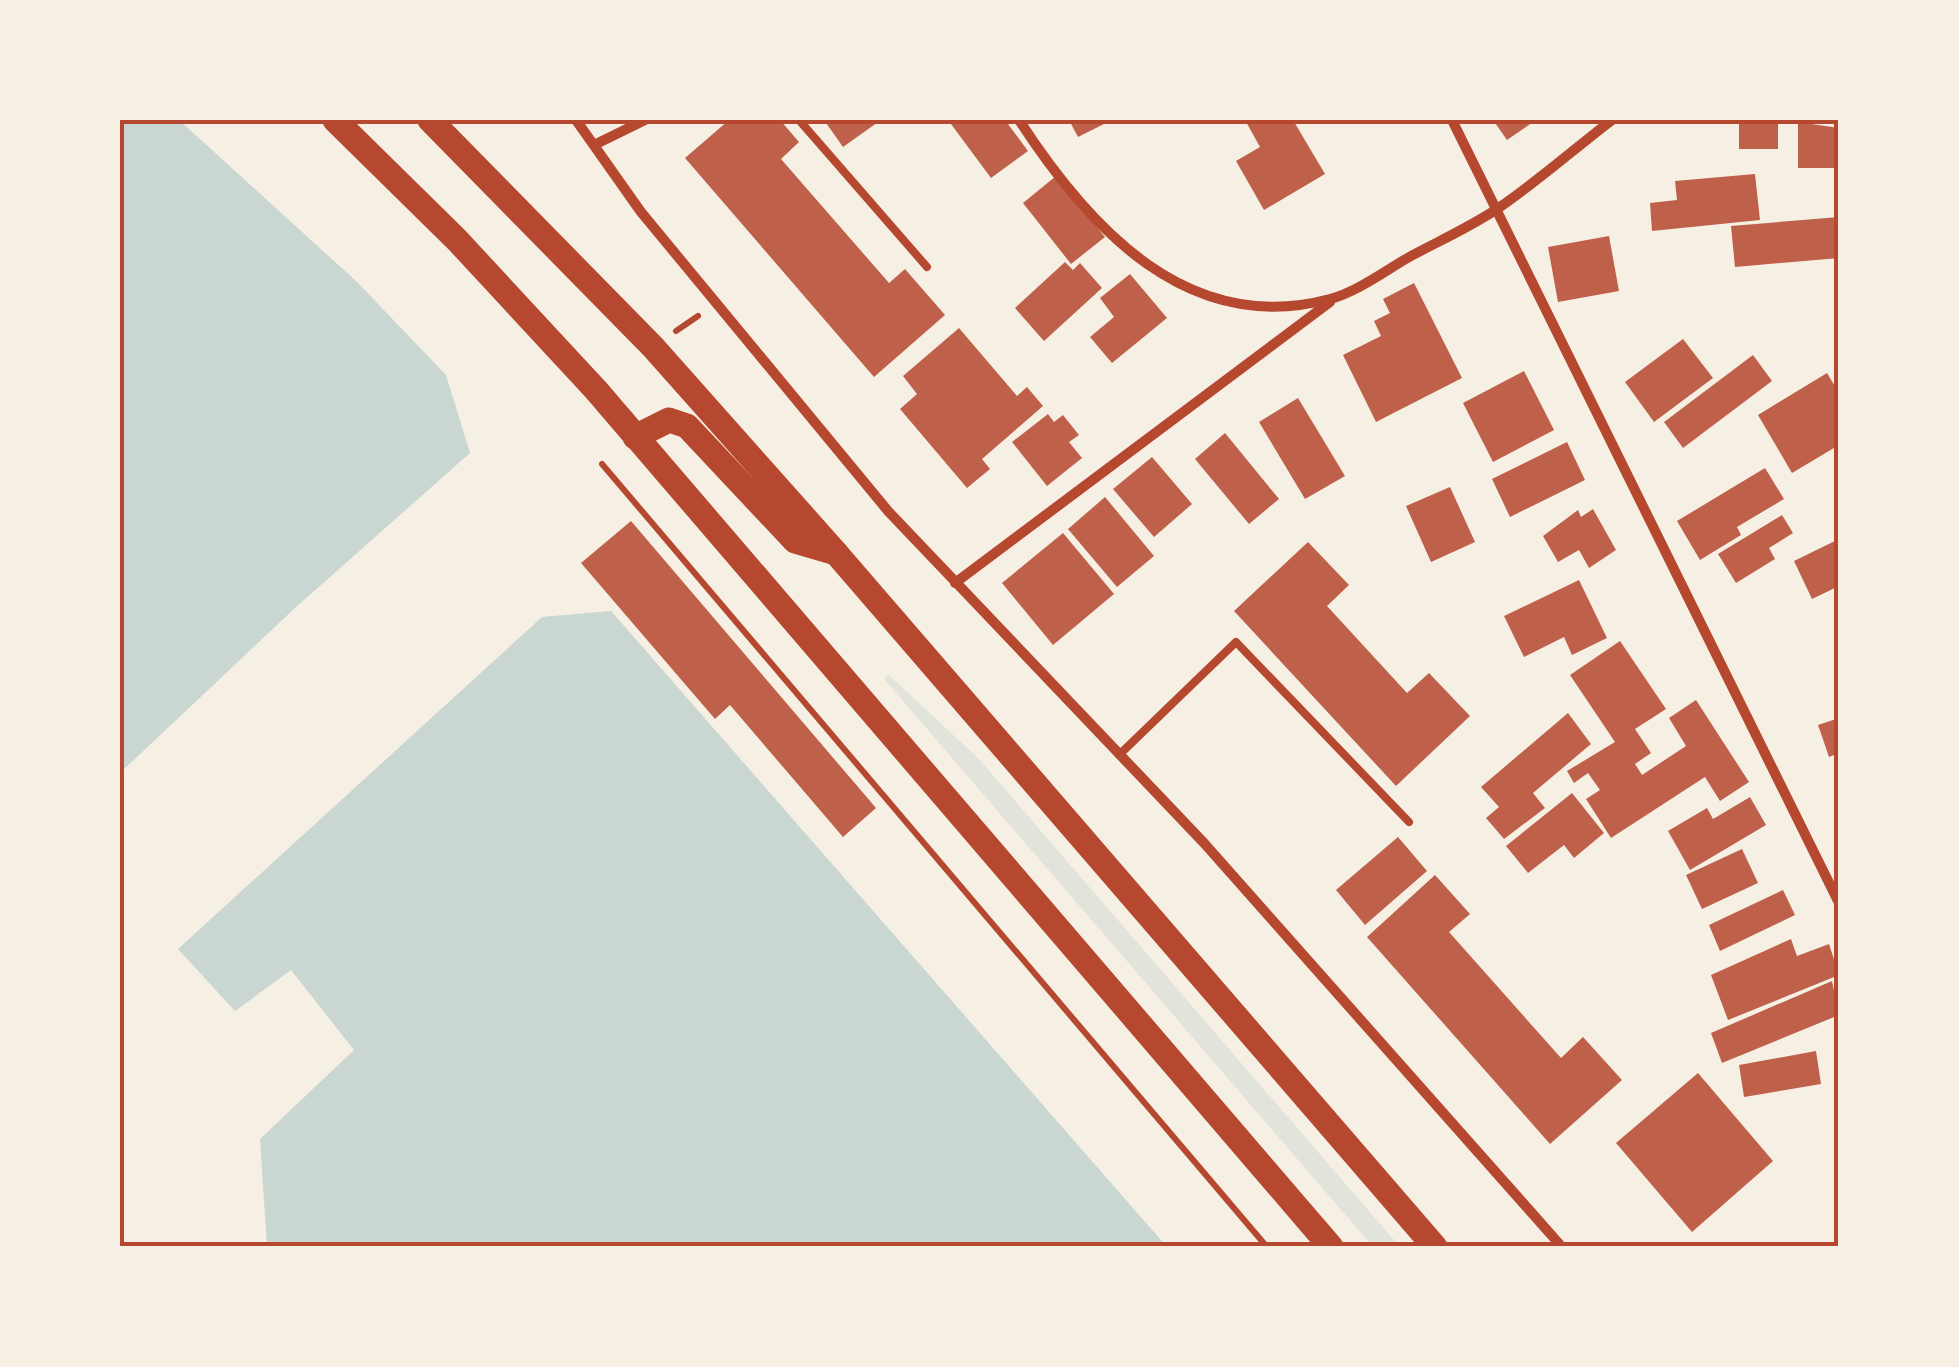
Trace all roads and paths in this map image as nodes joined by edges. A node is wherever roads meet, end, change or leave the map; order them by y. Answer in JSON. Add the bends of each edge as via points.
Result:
{"nodes":[{"id":1,"x":335,"y":120,"type":"edge"},
{"id":2,"x":430,"y":120,"type":"edge"},
{"id":3,"x":576,"y":120,"type":"edge"},
{"id":4,"x":645,"y":120,"type":"edge"},
{"id":5,"x":799,"y":120,"type":"edge"},
{"id":6,"x":1019,"y":120,"type":"edge"},
{"id":7,"x":1452,"y":120,"type":"edge"},
{"id":8,"x":1612,"y":120,"type":"edge"},
{"id":9,"x":596,"y":144,"type":"junction"},
{"id":10,"x":1497,"y":209,"type":"junction"},
{"id":11,"x":926,"y":268,"type":"dead end"},
{"id":12,"x":1334,"y":298,"type":"junction"},
{"id":13,"x":716,"y":304,"type":"junction"},
{"id":14,"x":653,"y":347,"type":"junction"},
{"id":15,"x":635,"y":437,"type":"junction"},
{"id":16,"x":602,"y":464,"type":"dead end"},
{"id":17,"x":836,"y":552,"type":"junction"},
{"id":18,"x":954,"y":583,"type":"junction"},
{"id":19,"x":1119,"y":755,"type":"junction"},
{"id":20,"x":1409,"y":822,"type":"dead end"},
{"id":21,"x":1839,"y":903,"type":"edge"},
{"id":22,"x":1267,"y":1247,"type":"edge"},
{"id":23,"x":1331,"y":1247,"type":"edge"},
{"id":24,"x":1435,"y":1247,"type":"edge"},
{"id":25,"x":1562,"y":1247,"type":"edge"}],
"edges":[{"from":1,"to":15,"type":"main road","via":[[457,240]]},
{"from":2,"to":14,"type":"main road"},
{"from":3,"to":9,"type":"street"},
{"from":4,"to":9,"type":"street"},
{"from":5,"to":11,"type":"lane"},
{"from":6,"to":12,"type":"street","via":[[1117,243],[1186,291],[1250,306]]},
{"from":7,"to":10,"type":"street"},
{"from":8,"to":10,"type":"street"},
{"from":9,"to":13,"type":"street"},
{"from":10,"to":12,"type":"street"},
{"from":10,"to":21,"type":"street"},
{"from":12,"to":18,"type":"street"},
{"from":13,"to":14,"type":"path"},
{"from":13,"to":18,"type":"street"},
{"from":14,"to":17,"type":"main road"},
{"from":15,"to":17,"type":"main road","via":[[669,420],[686,426],[795,541]]},
{"from":15,"to":23,"type":"main road"},
{"from":16,"to":22,"type":"path"},
{"from":17,"to":24,"type":"main road"},
{"from":18,"to":19,"type":"street"},
{"from":19,"to":20,"type":"lane","via":[[1236,642]]},
{"from":19,"to":25,"type":"street"}]}
